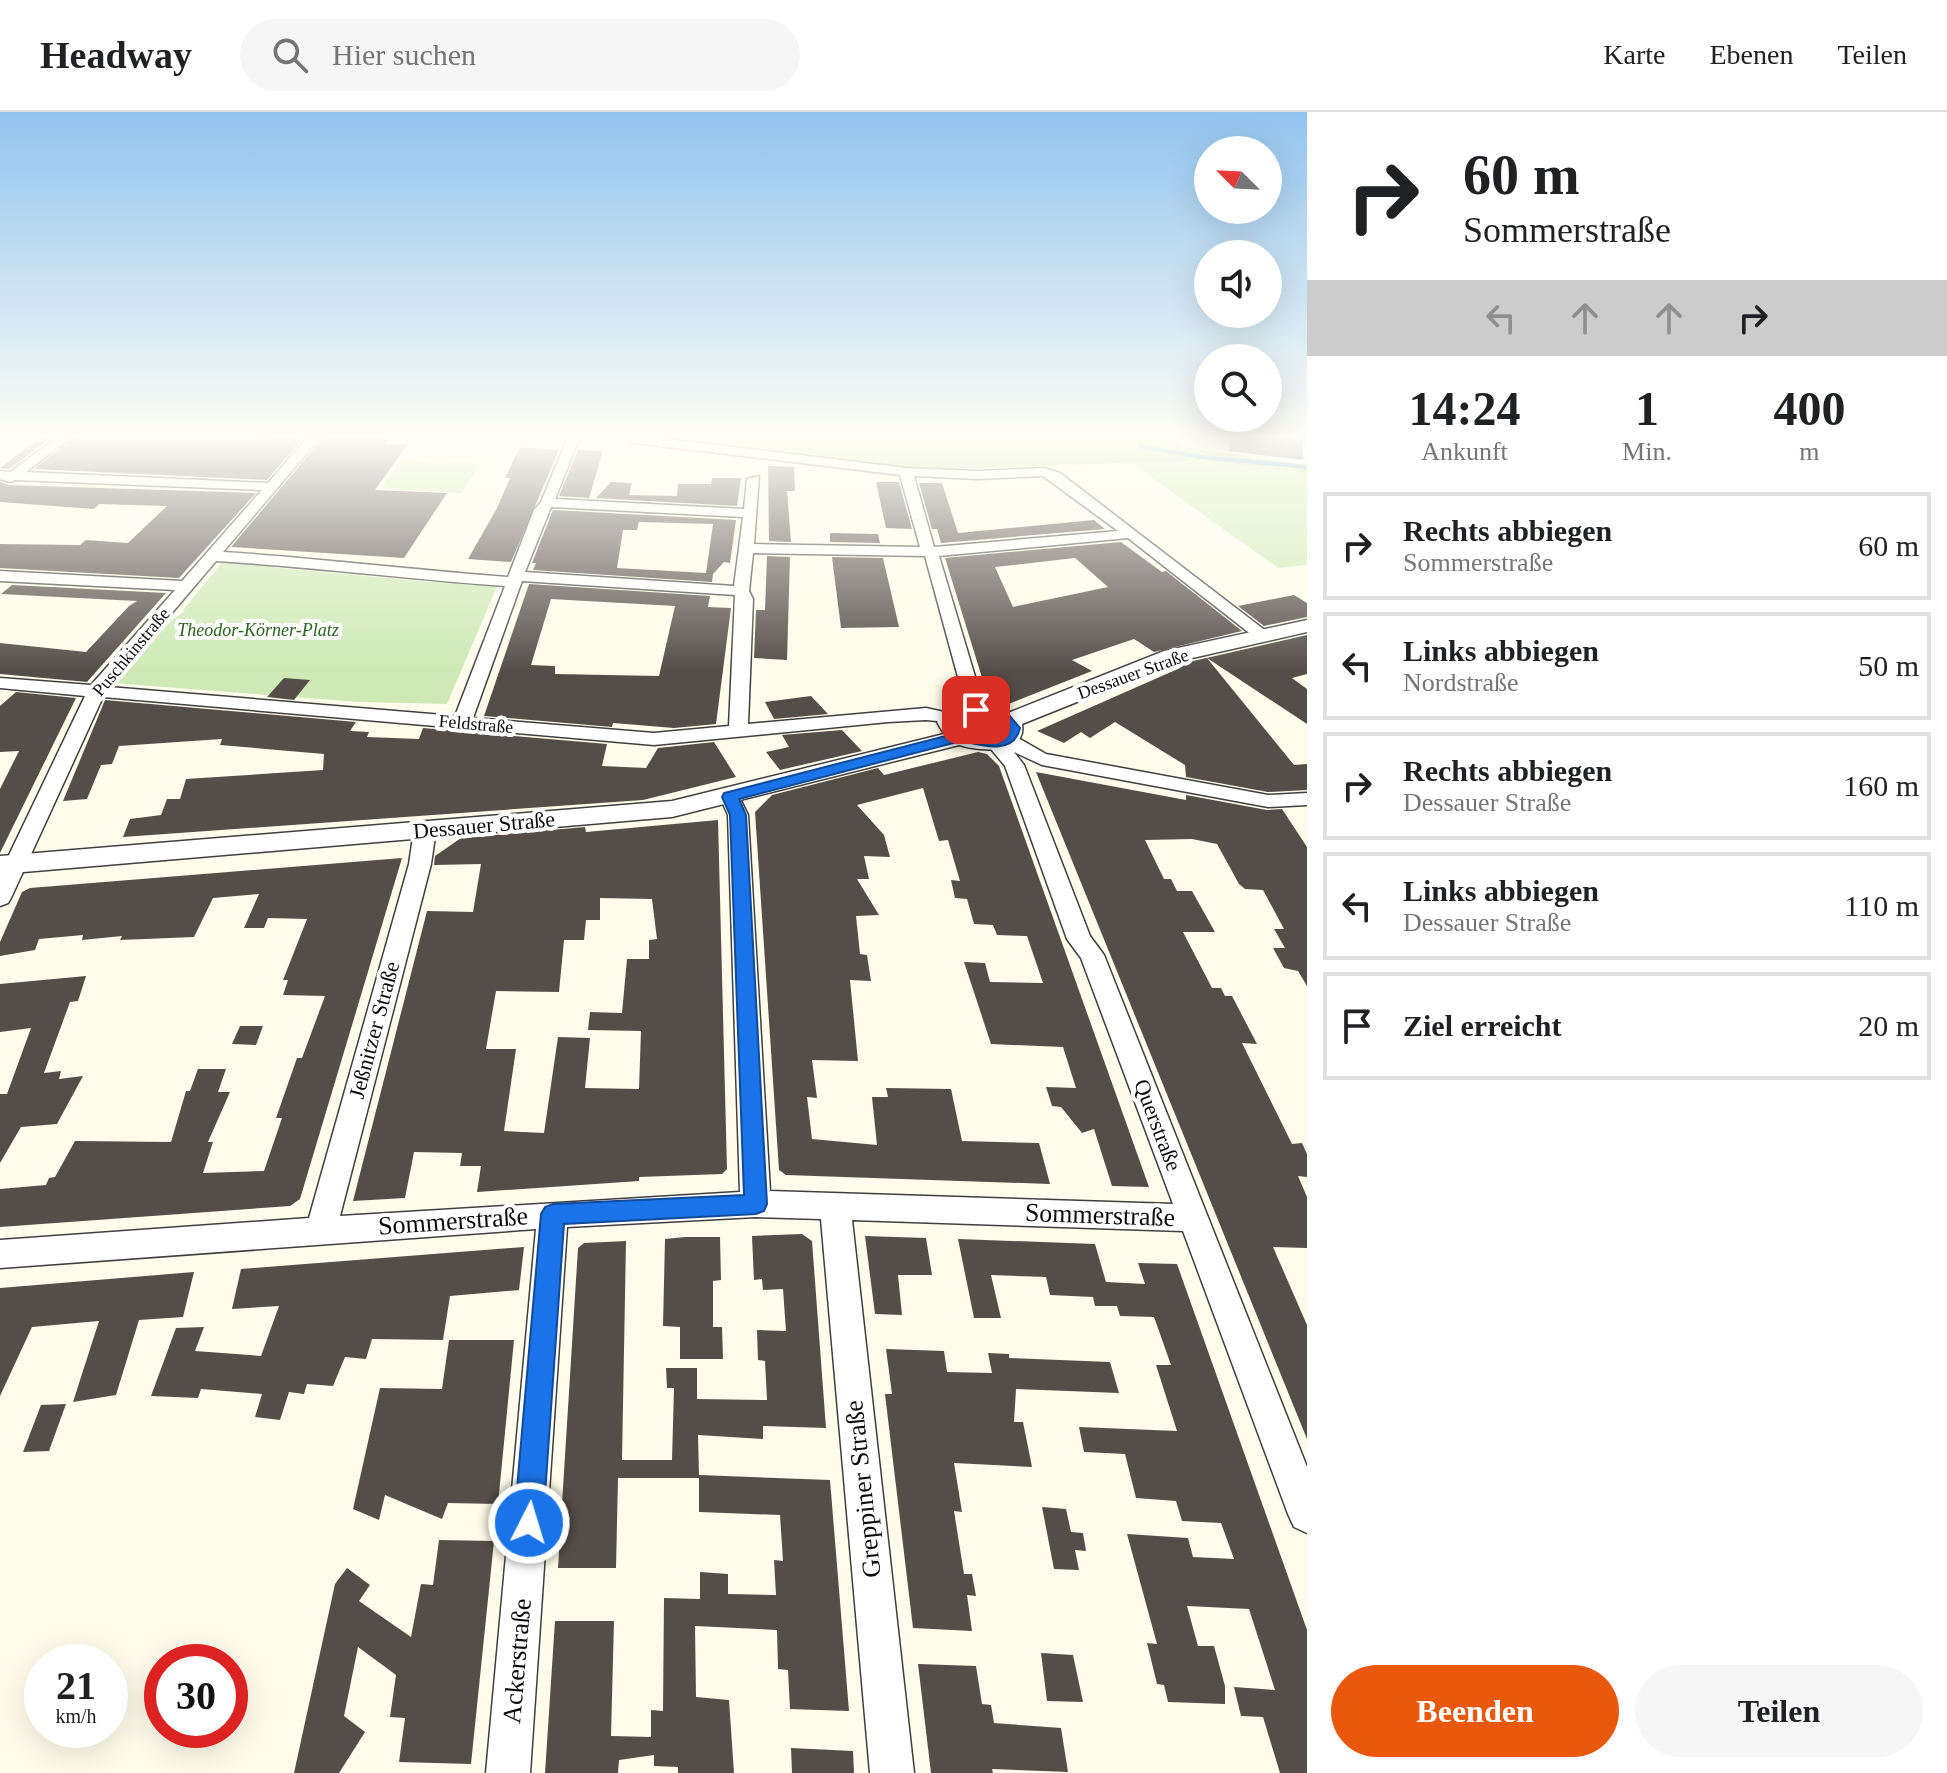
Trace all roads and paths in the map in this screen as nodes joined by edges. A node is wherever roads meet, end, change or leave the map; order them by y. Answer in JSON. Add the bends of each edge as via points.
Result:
{"nodes":[{"id":1,"x":246,"y":517,"type":"edge"},
{"id":2,"x":538,"y":517,"type":"edge"},
{"id":3,"x":750,"y":517,"type":"edge"},
{"id":4,"x":918,"y":517,"type":"edge"},
{"id":5,"x":1107,"y":517,"type":"edge"},
{"id":6,"x":1129,"y":534,"type":"junction"},
{"id":7,"x":746,"y":548,"type":"junction"},
{"id":8,"x":930,"y":552,"type":"junction"},
{"id":9,"x":212,"y":556,"type":"junction"},
{"id":10,"x":0,"y":576,"type":"edge"},
{"id":11,"x":514,"y":579,"type":"junction"},
{"id":12,"x":187,"y":586,"type":"junction"},
{"id":13,"x":741,"y":591,"type":"junction"},
{"id":14,"x":1307,"y":626,"type":"edge"},
{"id":15,"x":1263,"y":635,"type":"junction"},
{"id":16,"x":0,"y":683,"type":"edge"},
{"id":17,"x":97,"y":690,"type":"junction"},
{"id":18,"x":976,"y":710,"type":"junction"},
{"id":19,"x":462,"y":722,"type":"junction"},
{"id":20,"x":956,"y":728,"type":"junction"},
{"id":21,"x":738,"y":730,"type":"junction"},
{"id":22,"x":1004,"y":734,"type":"junction"},
{"id":23,"x":730,"y":797,"type":"junction"},
{"id":24,"x":1303,"y":805,"type":"edge"},
{"id":25,"x":425,"y":830,"type":"junction"},
{"id":26,"x":8,"y":864,"type":"edge"},
{"id":27,"x":0,"y":898,"type":"edge"},
{"id":28,"x":756,"y":1204,"type":"junction"},
{"id":29,"x":835,"y":1206,"type":"junction"},
{"id":30,"x":553,"y":1214,"type":"junction"},
{"id":31,"x":1194,"y":1218,"type":"junction"},
{"id":32,"x":321,"y":1230,"type":"junction"},
{"id":33,"x":0,"y":1254,"type":"edge"},
{"id":34,"x":1307,"y":1514,"type":"edge"},
{"id":35,"x":508,"y":1773,"type":"edge"},
{"id":36,"x":892,"y":1773,"type":"edge"}],
"edges":[{"from":1,"to":9,"type":"street","name":"Puschkinstraße"},
{"from":2,"to":11,"type":"street"},
{"from":3,"to":7,"type":"street"},
{"from":4,"to":8,"type":"street"},
{"from":5,"to":6,"type":"street"},
{"from":6,"to":8,"type":"street"},
{"from":6,"to":15,"type":"street"},
{"from":7,"to":8,"type":"street"},
{"from":7,"to":13,"type":"street"},
{"from":8,"to":18,"type":"street"},
{"from":9,"to":11,"type":"street"},
{"from":9,"to":12,"type":"street","name":"Puschkinstraße"},
{"from":10,"to":12,"type":"street"},
{"from":11,"to":13,"type":"street"},
{"from":11,"to":19,"type":"street"},
{"from":12,"to":17,"type":"street","name":"Puschkinstraße"},
{"from":13,"to":21,"type":"street","via":[[745,599]]},
{"from":14,"to":15,"type":"street","name":"Dessauer Straße"},
{"from":15,"to":22,"type":"street","name":"Dessauer Straße","via":[[1172,656]]},
{"from":16,"to":17,"type":"street","name":"Feldstraße"},
{"from":17,"to":19,"type":"street","name":"Feldstraße"},
{"from":17,"to":26,"type":"street","name":"Puschkinstraße"},
{"from":18,"to":20,"type":"street","name":"Dessauer Straße","via":[[960,712]]},
{"from":18,"to":22,"type":"street","via":[[997,714]]},
{"from":19,"to":21,"type":"street","name":"Feldstraße","via":[[654,739]]},
{"from":20,"to":21,"type":"street","name":"Feldstraße","via":[[909,714]]},
{"from":20,"to":22,"type":"street","name":"Dessauer Straße","via":[[978,742]]},
{"from":20,"to":23,"type":"street","name":"Dessauer Straße"},
{"from":22,"to":24,"type":"street","via":[[1042,759]]},
{"from":22,"to":31,"type":"street","name":"Querstraße","via":[[1079,939],[1092,955]]},
{"from":23,"to":25,"type":"street","name":"Dessauer Straße","via":[[659,810]]},
{"from":23,"to":28,"type":"street","via":[[738,815]]},
{"from":25,"to":26,"type":"street","name":"Dessauer Straße"},
{"from":25,"to":32,"type":"street","name":"Jeßnitzer Straße"},
{"from":26,"to":27,"type":"street","name":"Puschkinstraße"},
{"from":28,"to":29,"type":"street","name":"Sommerstraße"},
{"from":28,"to":30,"type":"street","name":"Sommerstraße"},
{"from":29,"to":31,"type":"street","name":"Sommerstraße"},
{"from":29,"to":36,"type":"street","name":"Greppiner Straße"},
{"from":30,"to":32,"type":"street","name":"Sommerstraße"},
{"from":30,"to":35,"type":"street","name":"Ackerstraße"},
{"from":31,"to":34,"type":"street","name":"Querstraße"},
{"from":32,"to":33,"type":"street","name":"Sommerstraße"}]}
